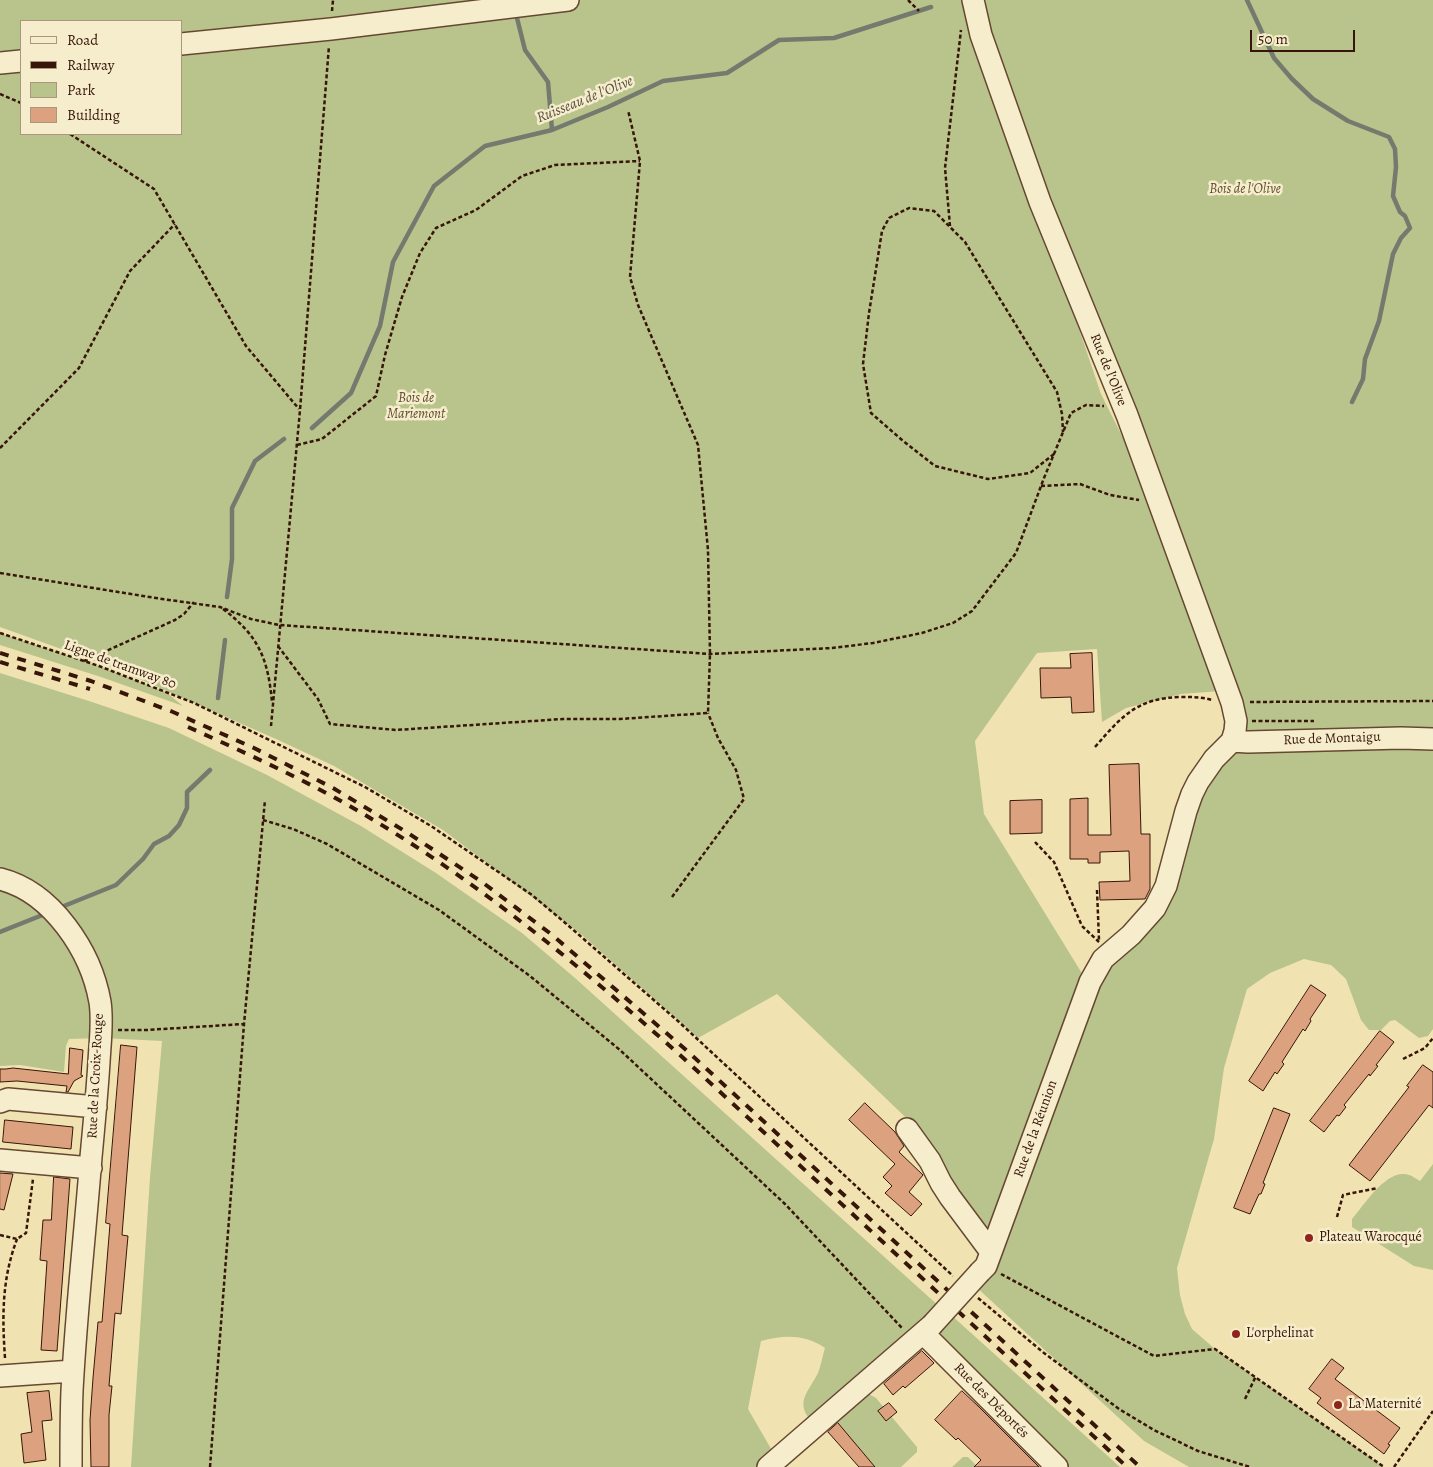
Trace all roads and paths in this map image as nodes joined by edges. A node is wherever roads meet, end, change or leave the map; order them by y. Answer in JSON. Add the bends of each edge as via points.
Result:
{"nodes":[{"id":1,"x":333,"y":0,"type":"edge"},
{"id":2,"x":568,"y":0,"type":"edge"},
{"id":3,"x":908,"y":0,"type":"edge"},
{"id":4,"x":974,"y":6,"type":"edge"},
{"id":5,"x":919,"y":10,"type":"dead end"},
{"id":6,"x":331,"y":29,"type":"junction"},
{"id":7,"x":182,"y":44,"type":"edge"},
{"id":8,"x":20,"y":61,"type":"edge"},
{"id":9,"x":0,"y":63,"type":"edge"},
{"id":10,"x":0,"y":94,"type":"edge"},
{"id":11,"x":20,"y":103,"type":"edge"},
{"id":12,"x":628,"y":110,"type":"dead end"},
{"id":13,"x":72,"y":135,"type":"edge"},
{"id":14,"x":640,"y":161,"type":"junction"},
{"id":15,"x":175,"y":224,"type":"junction"},
{"id":16,"x":950,"y":227,"type":"junction"},
{"id":17,"x":300,"y":410,"type":"junction"},
{"id":18,"x":1127,"y":415,"type":"junction"},
{"id":19,"x":1063,"y":434,"type":"junction"},
{"id":20,"x":297,"y":445,"type":"junction"},
{"id":21,"x":0,"y":448,"type":"edge"},
{"id":22,"x":1055,"y":453,"type":"junction"},
{"id":23,"x":1041,"y":486,"type":"junction"},
{"id":24,"x":1159,"y":504,"type":"junction"},
{"id":25,"x":0,"y":573,"type":"edge"},
{"id":26,"x":194,"y":602,"type":"junction"},
{"id":27,"x":220,"y":607,"type":"junction"},
{"id":28,"x":279,"y":625,"type":"junction"},
{"id":29,"x":0,"y":633,"type":"edge"},
{"id":30,"x":278,"y":646,"type":"junction"},
{"id":31,"x":710,"y":654,"type":"junction"},
{"id":32,"x":84,"y":661,"type":"junction"},
{"id":33,"x":1433,"y":701,"type":"edge"},
{"id":34,"x":1233,"y":707,"type":"junction"},
{"id":35,"x":272,"y":709,"type":"junction"},
{"id":36,"x":708,"y":713,"type":"junction"},
{"id":37,"x":271,"y":726,"type":"dead end"},
{"id":38,"x":1433,"y":739,"type":"edge"},
{"id":39,"x":1232,"y":741,"type":"junction"},
{"id":40,"x":1094,"y":747,"type":"dead end"},
{"id":41,"x":265,"y":800,"type":"dead end"},
{"id":42,"x":263,"y":820,"type":"junction"},
{"id":43,"x":1034,"y":842,"type":"dead end"},
{"id":44,"x":0,"y":879,"type":"edge"},
{"id":45,"x":1097,"y":890,"type":"dead end"},
{"id":46,"x":672,"y":897,"type":"dead end"},
{"id":47,"x":1101,"y":951,"type":"junction"},
{"id":48,"x":244,"y":1024,"type":"junction"},
{"id":49,"x":101,"y":1030,"type":"junction"},
{"id":50,"x":1433,"y":1038,"type":"edge"},
{"id":51,"x":1403,"y":1060,"type":"dead end"},
{"id":52,"x":0,"y":1102,"type":"edge"},
{"id":53,"x":96,"y":1107,"type":"junction"},
{"id":54,"x":907,"y":1129,"type":"dead end"},
{"id":55,"x":0,"y":1160,"type":"edge"},
{"id":56,"x":36,"y":1163,"type":"junction"},
{"id":57,"x":90,"y":1168,"type":"junction"},
{"id":58,"x":1378,"y":1188,"type":"dead end"},
{"id":59,"x":1337,"y":1217,"type":"dead end"},
{"id":60,"x":0,"y":1235,"type":"edge"},
{"id":61,"x":17,"y":1239,"type":"junction"},
{"id":62,"x":986,"y":1263,"type":"junction"},
{"id":63,"x":959,"y":1280,"type":"dead end"},
{"id":64,"x":973,"y":1294,"type":"dead end"},
{"id":65,"x":924,"y":1334,"type":"junction"},
{"id":66,"x":73,"y":1371,"type":"junction"},
{"id":67,"x":3,"y":1376,"type":"edge"},
{"id":68,"x":1256,"y":1376,"type":"junction"},
{"id":69,"x":1246,"y":1399,"type":"dead end"},
{"id":70,"x":1433,"y":1411,"type":"edge"},
{"id":71,"x":70,"y":1467,"type":"edge"},
{"id":72,"x":210,"y":1467,"type":"edge"},
{"id":73,"x":768,"y":1467,"type":"edge"},
{"id":74,"x":1057,"y":1467,"type":"edge"},
{"id":75,"x":1250,"y":1467,"type":"edge"},
{"id":76,"x":1384,"y":1467,"type":"edge"},
{"id":77,"x":1394,"y":1467,"type":"edge"}],
"edges":[{"from":1,"to":6,"type":"path"},
{"from":2,"to":6,"type":"street"},
{"from":3,"to":5,"type":"path"},
{"from":4,"to":16,"type":"path","via":[[961,29],[945,168]]},
{"from":4,"to":18,"type":"street","name":"Rue de l'Olive","via":[[981,35],[1040,202]]},
{"from":6,"to":7,"type":"street"},
{"from":6,"to":17,"type":"path"},
{"from":8,"to":9,"type":"street"},
{"from":10,"to":11,"type":"path"},
{"from":12,"to":14,"type":"path"},
{"from":13,"to":15,"type":"path","via":[[154,189]]},
{"from":14,"to":20,"type":"path","via":[[555,165],[522,176],[476,210],[436,228],[420,253],[402,297],[376,396],[322,439]]},
{"from":14,"to":31,"type":"path","via":[[630,277],[638,304],[698,445],[708,550]]},
{"from":15,"to":17,"type":"path","via":[[246,346]]},
{"from":15,"to":21,"type":"path","via":[[130,271],[79,368]]},
{"from":16,"to":19,"type":"path","via":[[964,242],[1057,392]]},
{"from":16,"to":22,"type":"path","via":[[934,210],[908,208],[889,218],[882,231],[863,364],[871,412],[935,466],[988,479],[1030,473]]},
{"from":17,"to":20,"type":"path"},
{"from":18,"to":19,"type":"path","via":[[1101,405],[1086,405],[1071,413]]},
{"from":18,"to":24,"type":"street","name":"Rue de l'Olive"},
{"from":19,"to":22,"type":"path"},
{"from":20,"to":28,"type":"path"},
{"from":22,"to":23,"type":"path"},
{"from":23,"to":24,"type":"path","via":[[1080,484],[1110,495]]},
{"from":23,"to":31,"type":"path","via":[[1016,553],[972,611],[953,622],[922,633],[873,643]]},
{"from":24,"to":34,"type":"street","name":"Rue de l'Olive"},
{"from":25,"to":26,"type":"path"},
{"from":26,"to":27,"type":"path"},
{"from":26,"to":32,"type":"path","via":[[175,620]]},
{"from":27,"to":28,"type":"path"},
{"from":27,"to":35,"type":"path","via":[[237,619],[264,656]]},
{"from":28,"to":30,"type":"path"},
{"from":28,"to":31,"type":"path"},
{"from":29,"to":32,"type":"path","name":"Ligne de tramway 80"},
{"from":30,"to":35,"type":"path"},
{"from":30,"to":36,"type":"path","via":[[318,699],[330,724],[396,730]]},
{"from":31,"to":36,"type":"path"},
{"from":32,"to":63,"type":"path","name":"Ligne de tramway 80","via":[[194,703],[298,753],[400,807],[532,895],[679,1022]]},
{"from":33,"to":34,"type":"path"},
{"from":34,"to":39,"type":"street","name":"Rue de l'Olive","via":[[1235,731]]},
{"from":34,"to":40,"type":"path","via":[[1198,697],[1150,701],[1118,721]]},
{"from":35,"to":37,"type":"path"},
{"from":36,"to":46,"type":"path","via":[[736,770],[744,799]]},
{"from":38,"to":39,"type":"street","name":"Rue de Montaigu"},
{"from":39,"to":47,"type":"street","name":"Rue de la Réunion","via":[[1214,759],[1192,794],[1166,886],[1155,908],[1131,935]]},
{"from":41,"to":42,"type":"path"},
{"from":42,"to":48,"type":"path"},
{"from":42,"to":65,"type":"path","via":[[327,844],[391,881],[439,910],[530,976],[620,1050]]},
{"from":43,"to":47,"type":"path","via":[[1054,862],[1082,926]]},
{"from":44,"to":49,"type":"street","name":"Rue de la Croix-Rouge","via":[[27,889],[53,911],[84,954],[100,1003]]},
{"from":45,"to":47,"type":"path"},
{"from":47,"to":62,"type":"street","name":"Rue de la Réunion"},
{"from":48,"to":49,"type":"path"},
{"from":48,"to":72,"type":"path"},
{"from":49,"to":53,"type":"street","name":"Rue de la Croix-Rouge"},
{"from":50,"to":51,"type":"path","via":[[1425,1048]]},
{"from":52,"to":53,"type":"street","via":[[8,1099]]},
{"from":53,"to":57,"type":"street","name":"Rue de la Croix-Rouge"},
{"from":54,"to":62,"type":"street","via":[[930,1161]]},
{"from":55,"to":56,"type":"street"},
{"from":56,"to":57,"type":"street"},
{"from":56,"to":61,"type":"path","via":[[26,1233]]},
{"from":57,"to":66,"type":"street","name":"Rue de la Croix-Rouge"},
{"from":58,"to":59,"type":"path","via":[[1343,1195]]},
{"from":60,"to":61,"type":"path"},
{"from":61,"to":67,"type":"path","via":[[4,1293]]},
{"from":62,"to":65,"type":"street","name":"Rue de la Réunion","bridge":true},
{"from":62,"to":68,"type":"path","via":[[1154,1356],[1215,1348]]},
{"from":64,"to":75,"type":"path","via":[[1119,1409],[1154,1430],[1198,1450]]},
{"from":65,"to":73,"type":"street","name":"Rue de la Réunion"},
{"from":65,"to":74,"type":"street","name":"Rue des Déportés"},
{"from":66,"to":67,"type":"street"},
{"from":66,"to":71,"type":"street","name":"Rue de la Croix-Rouge"},
{"from":68,"to":69,"type":"path"},
{"from":68,"to":76,"type":"path"},
{"from":70,"to":77,"type":"path"}]}
